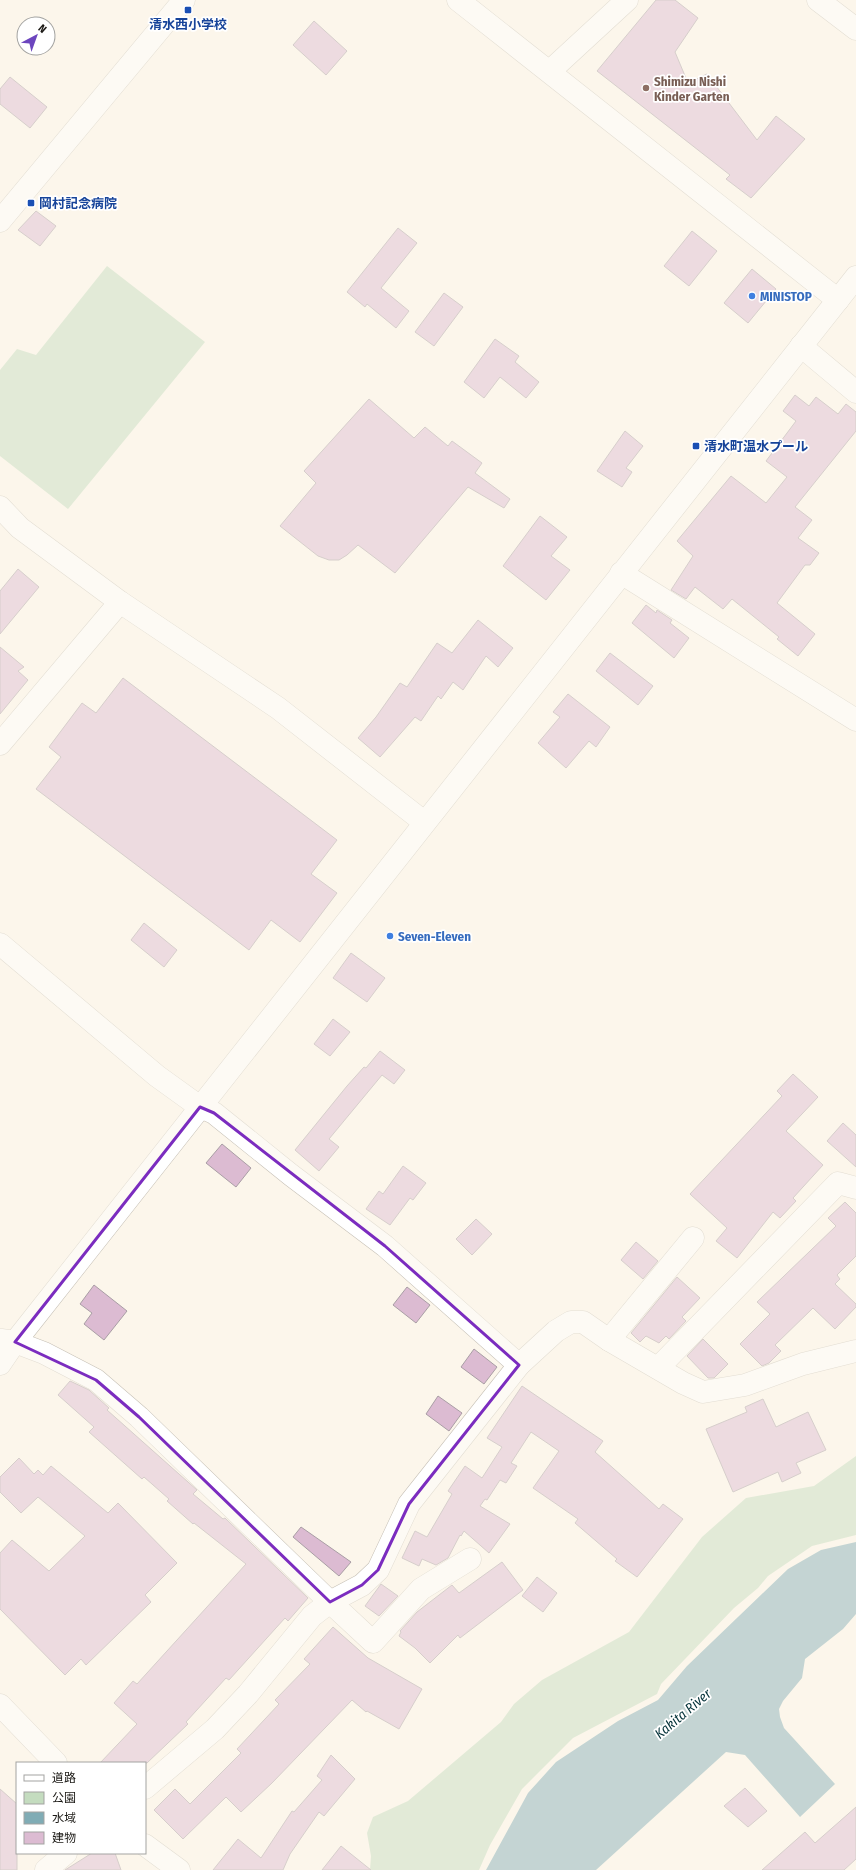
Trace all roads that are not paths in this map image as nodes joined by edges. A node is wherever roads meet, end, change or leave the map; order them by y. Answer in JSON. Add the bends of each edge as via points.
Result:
{"nodes":[{"id":1,"x":184,"y":0,"type":"edge"},
{"id":2,"x":458,"y":0,"type":"edge"},
{"id":3,"x":627,"y":0,"type":"edge"},
{"id":4,"x":818,"y":0,"type":"edge"},
{"id":5,"x":856,"y":29,"type":"edge"},
{"id":6,"x":550,"y":71,"type":"junction"},
{"id":7,"x":0,"y":221,"type":"edge"},
{"id":8,"x":856,"y":277,"type":"edge"},
{"id":9,"x":838,"y":300,"type":"junction"},
{"id":10,"x":801,"y":346,"type":"junction"},
{"id":11,"x":856,"y":392,"type":"edge"},
{"id":12,"x":0,"y":507,"type":"edge"},
{"id":13,"x":621,"y":573,"type":"junction"},
{"id":14,"x":120,"y":602,"type":"junction"},
{"id":15,"x":856,"y":720,"type":"edge"},
{"id":16,"x":0,"y":744,"type":"edge"},
{"id":17,"x":424,"y":822,"type":"junction"},
{"id":18,"x":0,"y":944,"type":"edge"},
{"id":19,"x":200,"y":1107,"type":"junction"},
{"id":20,"x":856,"y":1188,"type":"edge"},
{"id":21,"x":693,"y":1238,"type":"dead end"},
{"id":22,"x":608,"y":1340,"type":"junction"},
{"id":23,"x":7,"y":1341,"type":"edge"},
{"id":24,"x":856,"y":1351,"type":"edge"},
{"id":25,"x":0,"y":1364,"type":"edge"},
{"id":26,"x":519,"y":1365,"type":"junction"},
{"id":27,"x":658,"y":1368,"type":"junction"},
{"id":28,"x":470,"y":1559,"type":"dead end"},
{"id":29,"x":330,"y":1602,"type":"junction"},
{"id":30,"x":0,"y":1705,"type":"edge"},
{"id":31,"x":55,"y":1762,"type":"edge"},
{"id":32,"x":146,"y":1787,"type":"edge"},
{"id":33,"x":146,"y":1846,"type":"edge"},
{"id":34,"x":65,"y":1854,"type":"edge"},
{"id":35,"x":46,"y":1870,"type":"edge"},
{"id":36,"x":179,"y":1870,"type":"edge"}],
"edges":[{"from":1,"to":7,"type":"street"},
{"from":2,"to":6,"type":"street"},
{"from":3,"to":6,"type":"street"},
{"from":4,"to":5,"type":"street"},
{"from":6,"to":9,"type":"street"},
{"from":8,"to":9,"type":"street"},
{"from":9,"to":10,"type":"street"},
{"from":10,"to":11,"type":"street"},
{"from":10,"to":13,"type":"street"},
{"from":12,"to":14,"type":"street","via":[[20,528]]},
{"from":13,"to":15,"type":"street"},
{"from":13,"to":17,"type":"street"},
{"from":14,"to":16,"type":"street"},
{"from":14,"to":17,"type":"street","via":[[278,708]]},
{"from":17,"to":19,"type":"street"},
{"from":18,"to":19,"type":"street","via":[[156,1076]]},
{"from":19,"to":23,"type":"street"},
{"from":19,"to":26,"type":"street","via":[[214,1113],[385,1246]]},
{"from":20,"to":27,"type":"street","via":[[838,1183]]},
{"from":21,"to":22,"type":"street"},
{"from":22,"to":26,"type":"street","via":[[583,1322],[570,1322],[556,1331]]},
{"from":22,"to":27,"type":"street"},
{"from":23,"to":25,"type":"street"},
{"from":23,"to":29,"type":"street","via":[[44,1353],[96,1380],[139,1417]]},
{"from":24,"to":27,"type":"street","via":[[803,1364],[745,1385],[703,1392]]},
{"from":26,"to":29,"type":"street","via":[[409,1504],[378,1570],[362,1585]]},
{"from":28,"to":29,"type":"street","via":[[421,1589],[374,1642]]},
{"from":29,"to":32,"type":"street","via":[[312,1616],[248,1694],[215,1729]]},
{"from":30,"to":31,"type":"street"},
{"from":33,"to":36,"type":"street"},
{"from":34,"to":35,"type":"street"}]}
